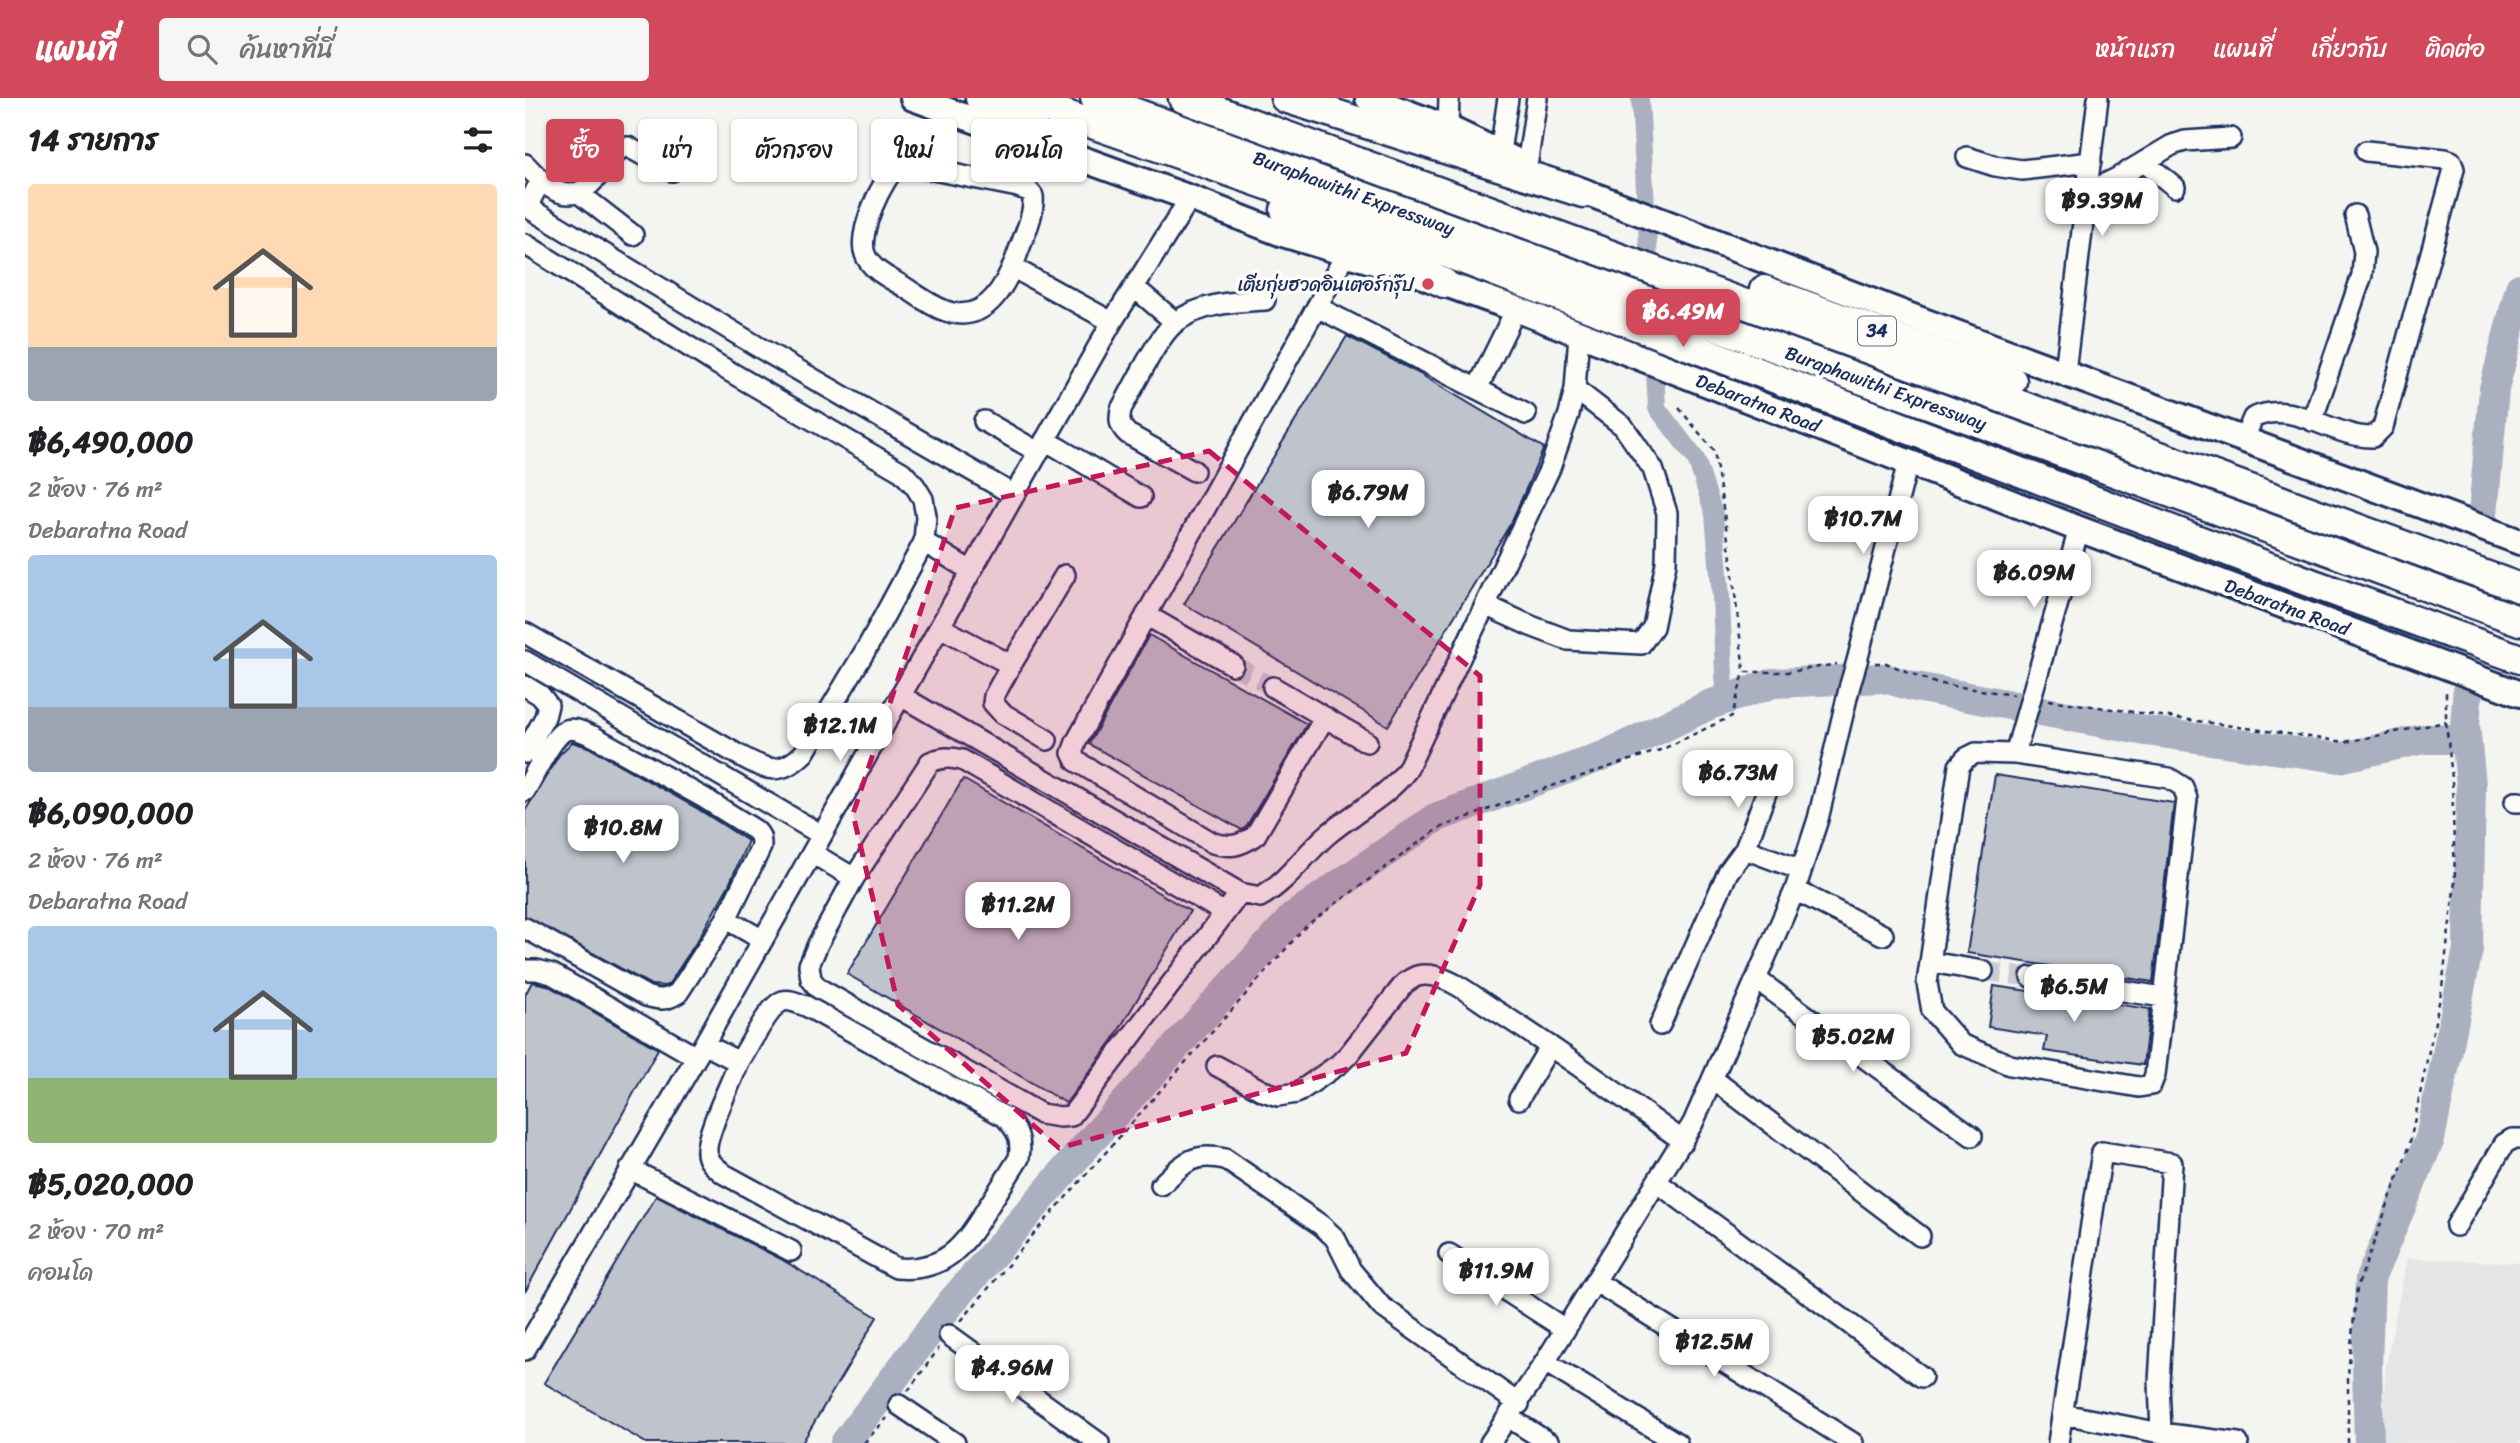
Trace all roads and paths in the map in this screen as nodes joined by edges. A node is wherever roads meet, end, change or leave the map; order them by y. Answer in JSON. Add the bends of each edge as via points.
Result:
{"nodes":[{"id":1,"x":913,"y":98,"type":"edge"},
{"id":2,"x":980,"y":98,"type":"edge"},
{"id":3,"x":1018,"y":98,"type":"edge"},
{"id":4,"x":1095,"y":98,"type":"edge"},
{"id":5,"x":1183,"y":98,"type":"edge"},
{"id":6,"x":1232,"y":98,"type":"edge"},
{"id":7,"x":1285,"y":98,"type":"edge"},
{"id":8,"x":1368,"y":98,"type":"edge"},
{"id":9,"x":1449,"y":98,"type":"edge"},
{"id":10,"x":1508,"y":98,"type":"edge"},
{"id":11,"x":1537,"y":98,"type":"edge"},
{"id":12,"x":2098,"y":98,"type":"edge"},
{"id":13,"x":1448,"y":128,"type":"junction"},
{"id":14,"x":2231,"y":138,"type":"dead end"},
{"id":15,"x":2366,"y":151,"type":"dead end"},
{"id":16,"x":638,"y":152,"type":"edge"},
{"id":17,"x":1500,"y":152,"type":"junction"},
{"id":18,"x":1967,"y":158,"type":"dead end"},
{"id":19,"x":2091,"y":162,"type":"junction"},
{"id":20,"x":2144,"y":162,"type":"junction"},
{"id":21,"x":525,"y":164,"type":"edge"},
{"id":22,"x":1527,"y":166,"type":"junction"},
{"id":23,"x":541,"y":180,"type":"junction"},
{"id":24,"x":2175,"y":187,"type":"dead end"},
{"id":25,"x":2088,"y":192,"type":"junction"},
{"id":26,"x":1583,"y":193,"type":"junction"},
{"id":27,"x":580,"y":194,"type":"junction"},
{"id":28,"x":1190,"y":198,"type":"junction"},
{"id":29,"x":2355,"y":215,"type":"dead end"},
{"id":30,"x":633,"y":235,"type":"dead end"},
{"id":31,"x":525,"y":244,"type":"edge"},
{"id":32,"x":1346,"y":254,"type":"junction"},
{"id":33,"x":1012,"y":267,"type":"junction"},
{"id":34,"x":1444,"y":283,"type":"junction"},
{"id":35,"x":1134,"y":287,"type":"junction"},
{"id":36,"x":1265,"y":300,"type":"dead end"},
{"id":37,"x":1317,"y":306,"type":"junction"},
{"id":38,"x":1516,"y":309,"type":"junction"},
{"id":39,"x":1112,"y":322,"type":"junction"},
{"id":40,"x":1175,"y":323,"type":"junction"},
{"id":41,"x":1580,"y":334,"type":"junction"},
{"id":42,"x":2065,"y":372,"type":"junction"},
{"id":43,"x":1575,"y":388,"type":"junction"},
{"id":44,"x":1476,"y":389,"type":"junction"},
{"id":45,"x":1679,"y":408,"type":"dead end"},
{"id":46,"x":1526,"y":414,"type":"dead end"},
{"id":47,"x":983,"y":421,"type":"dead end"},
{"id":48,"x":2312,"y":421,"type":"junction"},
{"id":49,"x":2244,"y":439,"type":"junction"},
{"id":50,"x":1042,"y":446,"type":"junction"},
{"id":51,"x":1908,"y":462,"type":"junction"},
{"id":52,"x":1194,"y":471,"type":"dead end"},
{"id":53,"x":1014,"y":495,"type":"junction"},
{"id":54,"x":1141,"y":497,"type":"dead end"},
{"id":55,"x":2079,"y":529,"type":"junction"},
{"id":56,"x":2509,"y":538,"type":"edge"},
{"id":57,"x":924,"y":542,"type":"junction"},
{"id":58,"x":971,"y":571,"type":"junction"},
{"id":59,"x":2520,"y":571,"type":"edge"},
{"id":60,"x":1065,"y":575,"type":"dead end"},
{"id":61,"x":2520,"y":588,"type":"edge"},
{"id":62,"x":1485,"y":604,"type":"junction"},
{"id":63,"x":1146,"y":615,"type":"junction"},
{"id":64,"x":2520,"y":621,"type":"edge"},
{"id":65,"x":940,"y":626,"type":"junction"},
{"id":66,"x":525,"y":633,"type":"edge"},
{"id":67,"x":2520,"y":659,"type":"edge"},
{"id":68,"x":525,"y":661,"type":"edge"},
{"id":69,"x":1855,"y":662,"type":"junction"},
{"id":70,"x":1011,"y":665,"type":"junction"},
{"id":71,"x":1233,"y":665,"type":"tunnel mouth"},
{"id":72,"x":1744,"y":672,"type":"junction"},
{"id":73,"x":525,"y":686,"type":"edge"},
{"id":74,"x":1273,"y":687,"type":"tunnel mouth"},
{"id":75,"x":2446,"y":689,"type":"dead end"},
{"id":76,"x":2520,"y":694,"type":"edge"},
{"id":77,"x":901,"y":696,"type":"junction"},
{"id":78,"x":2029,"y":703,"type":"junction"},
{"id":79,"x":1325,"y":718,"type":"junction"},
{"id":80,"x":2446,"y":722,"type":"junction"},
{"id":81,"x":1047,"y":740,"type":"dead end"},
{"id":82,"x":1367,"y":742,"type":"dead end"},
{"id":83,"x":525,"y":753,"type":"edge"},
{"id":84,"x":2015,"y":754,"type":"junction"},
{"id":85,"x":1769,"y":785,"type":"dead end"},
{"id":86,"x":525,"y":791,"type":"edge"},
{"id":87,"x":822,"y":835,"type":"junction"},
{"id":88,"x":1745,"y":849,"type":"junction"},
{"id":89,"x":812,"y":853,"type":"junction"},
{"id":90,"x":1801,"y":870,"type":"junction"},
{"id":91,"x":854,"y":878,"type":"junction"},
{"id":92,"x":1795,"y":890,"type":"junction"},
{"id":93,"x":1240,"y":893,"type":"junction"},
{"id":94,"x":1225,"y":913,"type":"junction"},
{"id":95,"x":726,"y":919,"type":"junction"},
{"id":96,"x":525,"y":928,"type":"edge"},
{"id":97,"x":1883,"y":934,"type":"dead end"},
{"id":98,"x":763,"y":940,"type":"junction"},
{"id":99,"x":1930,"y":962,"type":"junction"},
{"id":100,"x":525,"y":970,"type":"edge"},
{"id":101,"x":1983,"y":971,"type":"tunnel mouth"},
{"id":102,"x":2031,"y":978,"type":"tunnel mouth"},
{"id":103,"x":1756,"y":979,"type":"junction"},
{"id":104,"x":2163,"y":997,"type":"junction"},
{"id":105,"x":1660,"y":1026,"type":"dead end"},
{"id":106,"x":1550,"y":1046,"type":"junction"},
{"id":107,"x":700,"y":1051,"type":"junction"},
{"id":108,"x":739,"y":1062,"type":"junction"},
{"id":109,"x":1217,"y":1066,"type":"dead end"},
{"id":110,"x":1713,"y":1079,"type":"junction"},
{"id":111,"x":1519,"y":1099,"type":"dead end"},
{"id":112,"x":1972,"y":1136,"type":"dead end"},
{"id":113,"x":2520,"y":1139,"type":"edge"},
{"id":114,"x":1683,"y":1141,"type":"junction"},
{"id":115,"x":630,"y":1170,"type":"junction"},
{"id":116,"x":1658,"y":1183,"type":"junction"},
{"id":117,"x":1161,"y":1185,"type":"dead end"},
{"id":118,"x":2456,"y":1227,"type":"dead end"},
{"id":119,"x":1920,"y":1236,"type":"dead end"},
{"id":120,"x":791,"y":1251,"type":"dead end"},
{"id":121,"x":1449,"y":1254,"type":"dead end"},
{"id":122,"x":1596,"y":1282,"type":"junction"},
{"id":123,"x":1565,"y":1329,"type":"junction"},
{"id":124,"x":949,"y":1335,"type":"junction"},
{"id":125,"x":525,"y":1350,"type":"edge"},
{"id":126,"x":1545,"y":1362,"type":"junction"},
{"id":127,"x":1922,"y":1377,"type":"dead end"},
{"id":128,"x":899,"y":1405,"type":"junction"},
{"id":129,"x":1513,"y":1410,"type":"junction"},
{"id":130,"x":2063,"y":1413,"type":"junction"},
{"id":131,"x":2161,"y":1433,"type":"junction"},
{"id":132,"x":1089,"y":1440,"type":"edge"},
{"id":133,"x":864,"y":1443,"type":"edge"},
{"id":134,"x":955,"y":1443,"type":"edge"},
{"id":135,"x":1490,"y":1443,"type":"edge"},
{"id":136,"x":1549,"y":1443,"type":"edge"},
{"id":137,"x":1677,"y":1443,"type":"edge"},
{"id":138,"x":1853,"y":1443,"type":"edge"},
{"id":139,"x":2058,"y":1443,"type":"edge"},
{"id":140,"x":2238,"y":1443,"type":"edge"},
{"id":141,"x":2348,"y":1443,"type":"edge"}],
"edges":[{"from":1,"to":28,"type":"main road","name":"Debaratna Road"},
{"from":2,"to":34,"type":"highway","via":[[1272,204]]},
{"from":3,"to":67,"type":"highway","name":"Debaratna Road","via":[[1273,187]]},
{"from":4,"to":64,"type":"highway","name":"Buraphawithi Expressway"},
{"from":5,"to":61,"type":"highway","name":"Buraphawithi Expressway"},
{"from":6,"to":59,"type":"highway","number":"34","via":[[1902,340]]},
{"from":7,"to":26,"type":"highway"},
{"from":8,"to":13,"type":"main road","number":"34"},
{"from":9,"to":13,"type":"street"},
{"from":10,"to":17,"type":"street"},
{"from":11,"to":22,"type":"street"},
{"from":12,"to":19,"type":"street"},
{"from":13,"to":17,"type":"main road","number":"34"},
{"from":14,"to":20,"type":"street","via":[[2185,141]]},
{"from":15,"to":48,"type":"street","via":[[2445,159],[2451,161],[2454,175],[2383,427],[2365,437]]},
{"from":16,"to":27,"type":"street","via":[[622,147]]},
{"from":17,"to":22,"type":"main road","number":"34"},
{"from":18,"to":19,"type":"street","via":[[2022,170]]},
{"from":19,"to":25,"type":"street"},
{"from":20,"to":24,"type":"street"},
{"from":20,"to":25,"type":"street"},
{"from":21,"to":23,"type":"street"},
{"from":22,"to":26,"type":"main road","number":"34"},
{"from":23,"to":27,"type":"street","via":[[558,193]]},
{"from":23,"to":53,"type":"street","via":[[530,201],[532,210]]},
{"from":25,"to":42,"type":"street"},
{"from":26,"to":42,"type":"main road","number":"34"},
{"from":27,"to":30,"type":"street"},
{"from":28,"to":32,"type":"main road","name":"Debaratna Road"},
{"from":28,"to":35,"type":"street"},
{"from":29,"to":48,"type":"street","via":[[2364,252],[2362,275]]},
{"from":31,"to":57,"type":"street","via":[[715,363],[902,472],[923,499]]},
{"from":32,"to":34,"type":"main road","name":"Debaratna Road"},
{"from":32,"to":37,"type":"street"},
{"from":33,"to":33,"type":"street","via":[[1032,212],[1029,191],[913,166],[898,166],[893,171],[866,225],[863,243],[877,270],[937,307],[970,313],[994,300]]},
{"from":33,"to":39,"type":"street"},
{"from":34,"to":38,"type":"main road","name":"Debaratna Road"},
{"from":35,"to":39,"type":"street"},
{"from":35,"to":40,"type":"street"},
{"from":36,"to":40,"type":"street","via":[[1203,308]]},
{"from":37,"to":44,"type":"street"},
{"from":37,"to":63,"type":"street"},
{"from":38,"to":41,"type":"main road","name":"Debaratna Road"},
{"from":38,"to":44,"type":"street"},
{"from":39,"to":50,"type":"street"},
{"from":40,"to":52,"type":"street","via":[[1119,419],[1128,434]]},
{"from":41,"to":43,"type":"street"},
{"from":41,"to":51,"type":"main road","name":"Debaratna Road"},
{"from":42,"to":49,"type":"main road","number":"34"},
{"from":43,"to":62,"type":"street","via":[[1550,468]]},
{"from":43,"to":62,"type":"street","via":[[1623,426],[1653,469],[1664,502],[1667,563],[1653,626],[1641,644],[1568,639]]},
{"from":44,"to":46,"type":"street"},
{"from":45,"to":72,"type":"path","via":[[1714,451]]},
{"from":47,"to":50,"type":"street"},
{"from":48,"to":49,"type":"street","via":[[2270,411],[2253,418]]},
{"from":49,"to":56,"type":"main road","number":"34"},
{"from":50,"to":53,"type":"street"},
{"from":50,"to":54,"type":"street"},
{"from":51,"to":55,"type":"main road","name":"Debaratna Road"},
{"from":51,"to":69,"type":"street"},
{"from":53,"to":58,"type":"street"},
{"from":55,"to":76,"type":"main road","name":"Debaratna Road"},
{"from":55,"to":78,"type":"street"},
{"from":57,"to":58,"type":"street"},
{"from":57,"to":66,"type":"street","via":[[869,646],[804,753],[782,769],[766,769],[735,753]]},
{"from":58,"to":65,"type":"street"},
{"from":60,"to":70,"type":"street"},
{"from":62,"to":93,"type":"street","via":[[1395,786],[1326,836],[1272,890],[1260,897]]},
{"from":63,"to":71,"type":"street"},
{"from":63,"to":79,"type":"street","via":[[1072,753],[1076,761],[1213,843],[1228,848],[1255,836]]},
{"from":65,"to":70,"type":"street"},
{"from":65,"to":77,"type":"street"},
{"from":68,"to":87,"type":"street"},
{"from":69,"to":72,"type":"path","via":[[1789,672]]},
{"from":69,"to":78,"type":"path","via":[[1885,663],[1935,683]]},
{"from":69,"to":90,"type":"street","bridge":true,"via":[[1818,819]]},
{"from":70,"to":81,"type":"street","via":[[993,704]]},
{"from":72,"to":124,"type":"path","via":[[1732,716],[1663,749],[1439,828],[1307,925]]},
{"from":73,"to":83,"type":"street","via":[[548,705]]},
{"from":74,"to":79,"type":"street"},
{"from":75,"to":80,"type":"path"},
{"from":77,"to":87,"type":"street"},
{"from":77,"to":93,"type":"street"},
{"from":78,"to":80,"type":"path","via":[[2345,742]]},
{"from":78,"to":84,"type":"street"},
{"from":79,"to":82,"type":"street"},
{"from":80,"to":141,"type":"path","via":[[2455,881],[2442,988],[2409,1147],[2357,1288],[2348,1374]]},
{"from":84,"to":99,"type":"street","via":[[1976,753],[1959,766]]},
{"from":84,"to":104,"type":"street","via":[[2169,778],[2183,788],[2187,799]]},
{"from":85,"to":88,"type":"street"},
{"from":86,"to":95,"type":"street","via":[[557,737],[576,729],[745,823],[760,835],[761,847]]},
{"from":87,"to":89,"type":"street"},
{"from":88,"to":90,"type":"street"},
{"from":88,"to":105,"type":"street","via":[[1728,872]]},
{"from":89,"to":91,"type":"street"},
{"from":89,"to":98,"type":"street"},
{"from":90,"to":92,"type":"street"},
{"from":91,"to":94,"type":"street","via":[[930,762],[950,757]]},
{"from":91,"to":94,"type":"street","via":[[809,965],[818,988],[1041,1114],[1060,1117],[1070,1116],[1080,1106]]},
{"from":92,"to":97,"type":"street"},
{"from":92,"to":103,"type":"street"},
{"from":93,"to":94,"type":"street"},
{"from":95,"to":96,"type":"street","via":[[678,993],[658,1000]]},
{"from":95,"to":98,"type":"street"},
{"from":98,"to":107,"type":"street"},
{"from":99,"to":101,"type":"street"},
{"from":99,"to":104,"type":"street","via":[[1927,983],[1932,1011],[1961,1044],[2010,1065],[2139,1087],[2151,1085],[2155,1075]]},
{"from":100,"to":107,"type":"street","via":[[552,974]]},
{"from":102,"to":104,"type":"street"},
{"from":103,"to":110,"type":"street"},
{"from":103,"to":112,"type":"street"},
{"from":106,"to":109,"type":"street","via":[[1451,982],[1423,974],[1404,984],[1339,1064],[1297,1093],[1278,1096],[1263,1091]]},
{"from":106,"to":111,"type":"street"},
{"from":106,"to":114,"type":"street"},
{"from":107,"to":108,"type":"street"},
{"from":107,"to":115,"type":"street"},
{"from":108,"to":108,"type":"street","via":[[773,1008],[782,1001],[793,1001],[1005,1117],[1018,1130],[1019,1158],[964,1244],[928,1266],[896,1268],[723,1174],[711,1163],[706,1153],[709,1138]]},
{"from":110,"to":114,"type":"street"},
{"from":110,"to":119,"type":"street"},
{"from":113,"to":118,"type":"street","via":[[2504,1144]]},
{"from":114,"to":116,"type":"street"},
{"from":115,"to":120,"type":"street"},
{"from":115,"to":125,"type":"street"},
{"from":116,"to":122,"type":"street"},
{"from":116,"to":127,"type":"street"},
{"from":117,"to":129,"type":"street","via":[[1196,1157],[1225,1159],[1321,1224],[1381,1306]]},
{"from":121,"to":123,"type":"street"},
{"from":122,"to":123,"type":"street"},
{"from":122,"to":138,"type":"street"},
{"from":123,"to":126,"type":"street"},
{"from":124,"to":128,"type":"path"},
{"from":124,"to":132,"type":"street"},
{"from":126,"to":129,"type":"street"},
{"from":126,"to":137,"type":"street"},
{"from":128,"to":133,"type":"path"},
{"from":128,"to":134,"type":"street"},
{"from":129,"to":135,"type":"street"},
{"from":129,"to":136,"type":"street"},
{"from":130,"to":131,"type":"street"},
{"from":130,"to":131,"type":"street","via":[[2102,1152],[2172,1163],[2159,1382]]},
{"from":130,"to":139,"type":"street"},
{"from":131,"to":140,"type":"street"}]}
